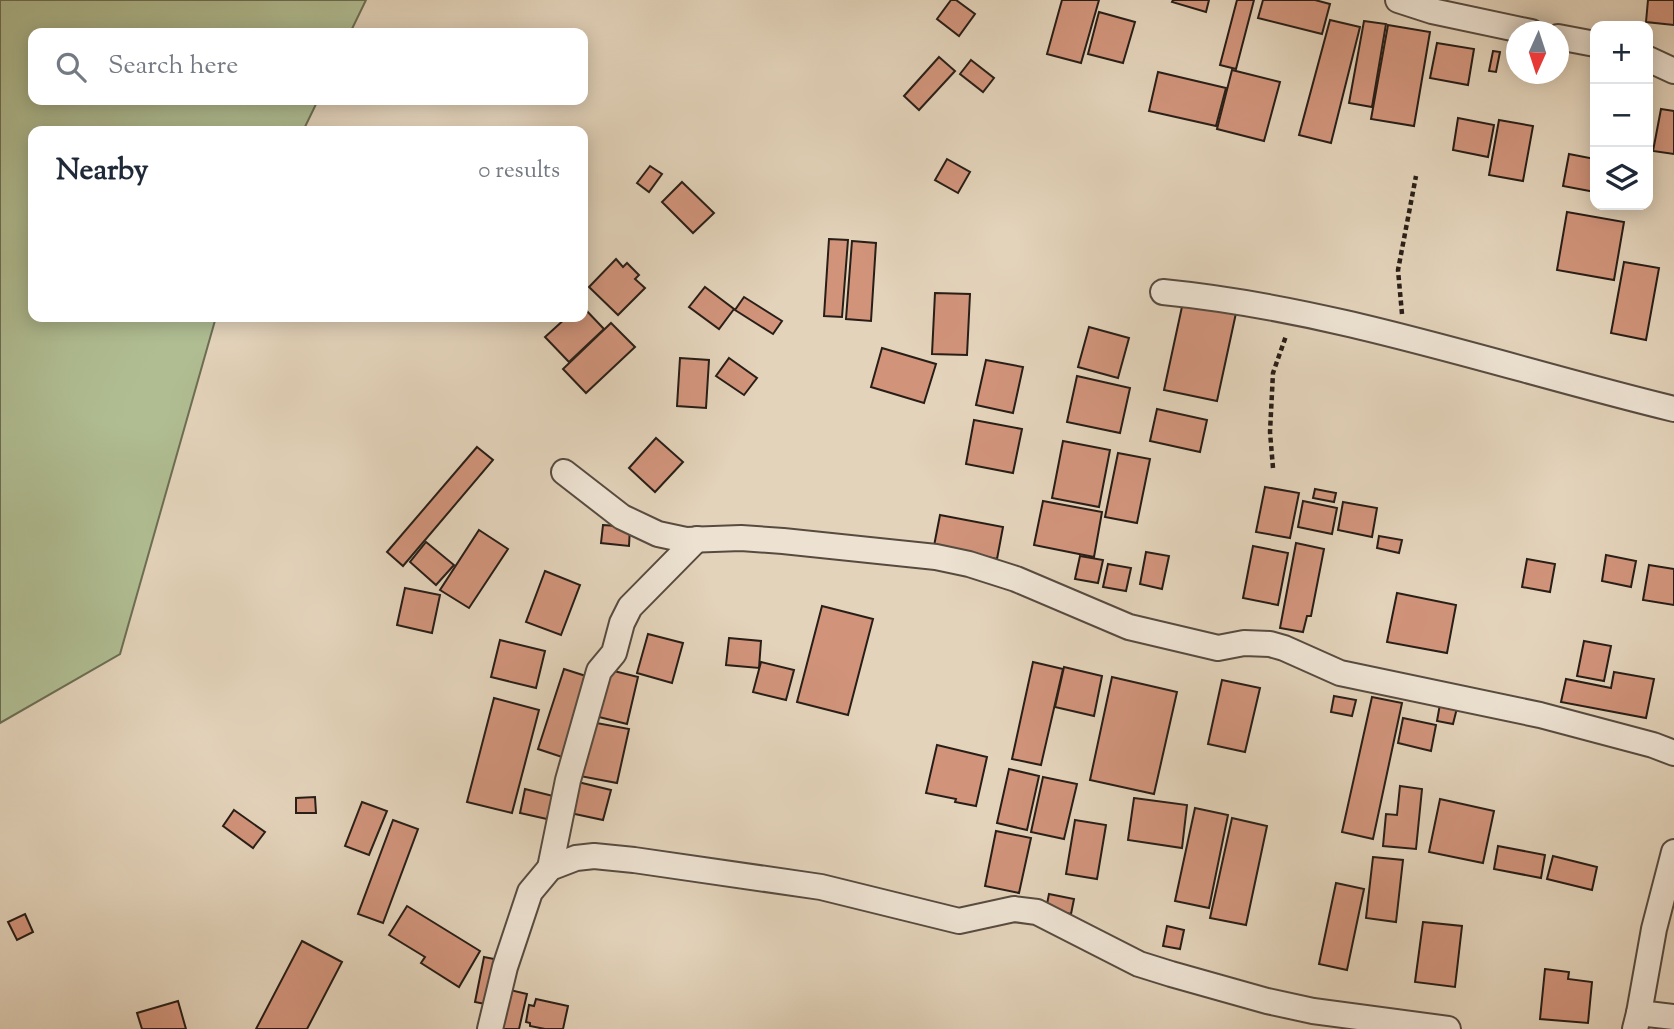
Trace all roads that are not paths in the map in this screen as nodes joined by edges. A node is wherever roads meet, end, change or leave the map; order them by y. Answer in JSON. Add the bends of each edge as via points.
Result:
{"nodes":[{"id":1,"x":1398,"y":0,"type":"edge"},
{"id":2,"x":1506,"y":27,"type":"edge"},
{"id":3,"x":1569,"y":39,"type":"edge"},
{"id":4,"x":1590,"y":43,"type":"edge"},
{"id":5,"x":1653,"y":61,"type":"edge"},
{"id":6,"x":1674,"y":71,"type":"edge"},
{"id":7,"x":1163,"y":292,"type":"dead end"},
{"id":8,"x":1674,"y":409,"type":"edge"},
{"id":9,"x":564,"y":472,"type":"dead end"},
{"id":10,"x":697,"y":539,"type":"junction"},
{"id":11,"x":1674,"y":753,"type":"edge"},
{"id":12,"x":1674,"y":852,"type":"edge"},
{"id":13,"x":550,"y":868,"type":"junction"},
{"id":14,"x":1674,"y":1017,"type":"edge"},
{"id":15,"x":1637,"y":1021,"type":"edge"},
{"id":16,"x":490,"y":1029,"type":"edge"},
{"id":17,"x":1448,"y":1029,"type":"edge"}],
"edges":[{"from":1,"to":2,"type":"street"},
{"from":3,"to":4,"type":"street"},
{"from":5,"to":6,"type":"street"},
{"from":7,"to":8,"type":"street","via":[[1219,297],[1295,313]]},
{"from":9,"to":10,"type":"street","via":[[622,517],[658,534]]},
{"from":10,"to":11,"type":"street","via":[[783,541],[969,564],[1129,627],[1218,648],[1270,644],[1340,673],[1540,715]]},
{"from":10,"to":13,"type":"street","via":[[630,607],[614,653],[599,671],[568,780]]},
{"from":12,"to":15,"type":"street"},
{"from":13,"to":16,"type":"street","via":[[530,892]]},
{"from":13,"to":17,"type":"street","via":[[576,858],[616,858],[821,887],[959,921],[1014,909],[1037,912],[1139,964],[1171,974],[1313,1011]]},
{"from":14,"to":15,"type":"street"}]}
